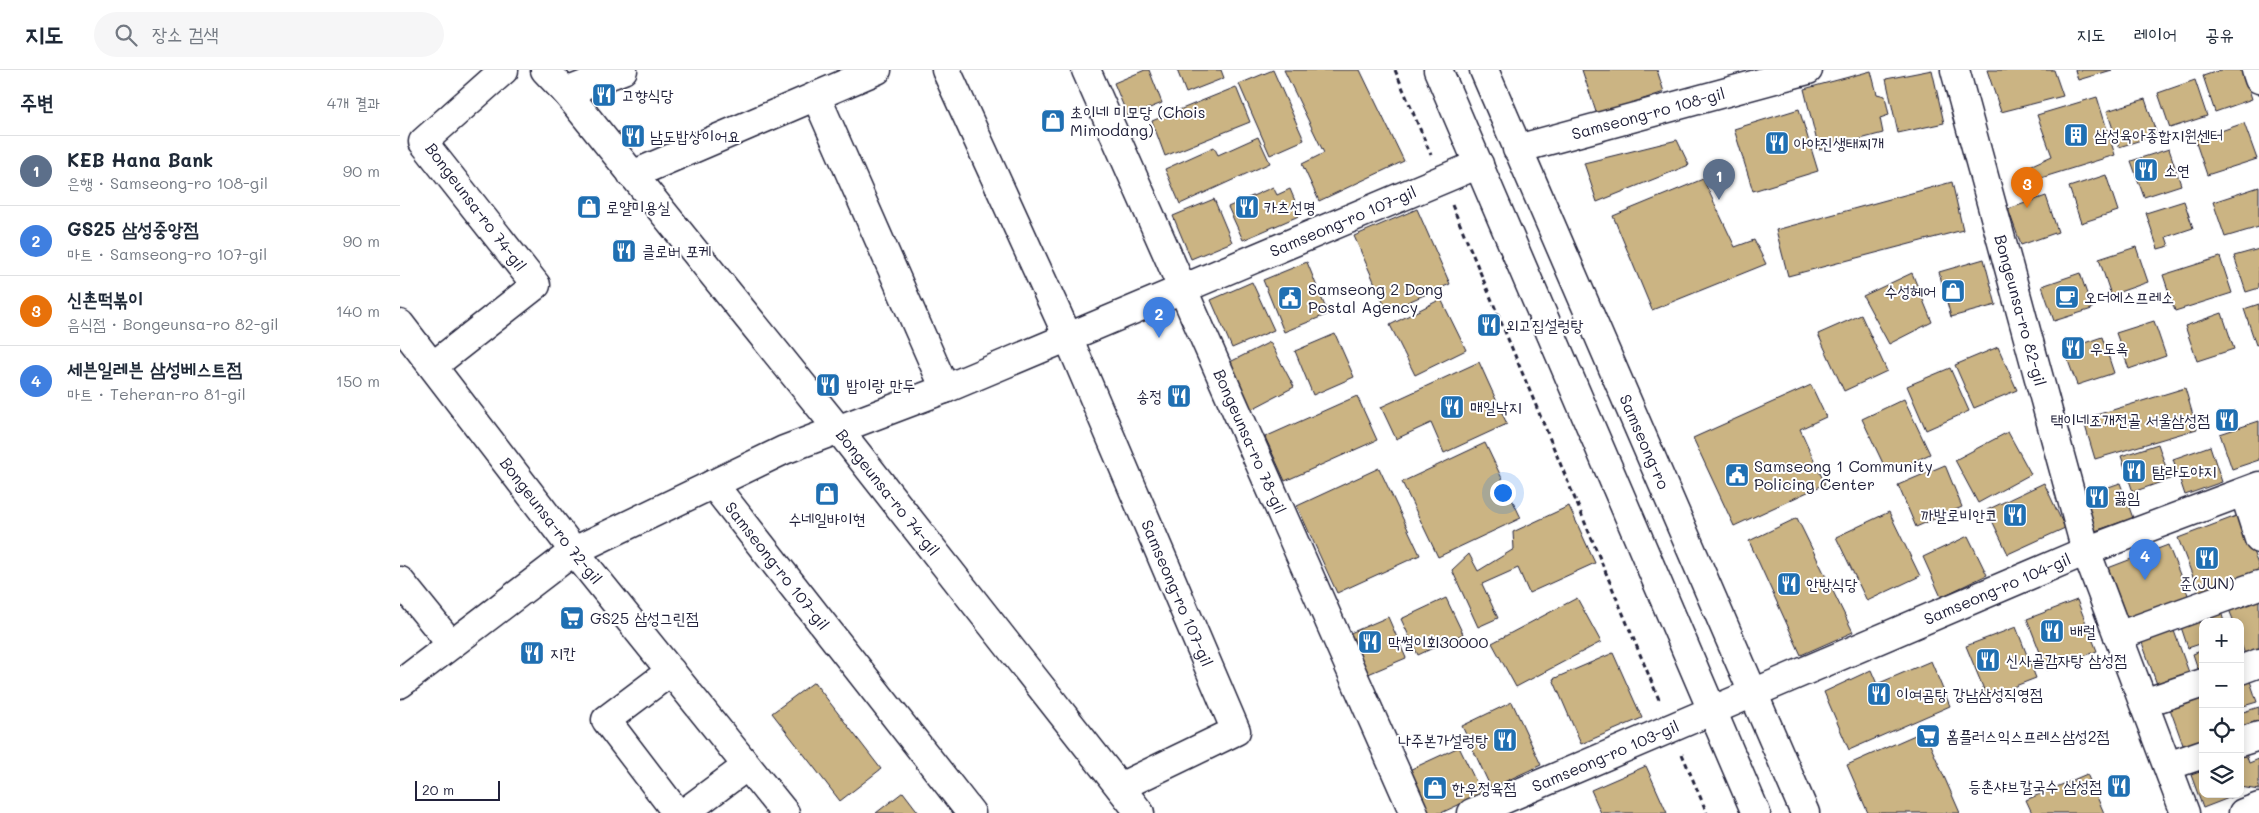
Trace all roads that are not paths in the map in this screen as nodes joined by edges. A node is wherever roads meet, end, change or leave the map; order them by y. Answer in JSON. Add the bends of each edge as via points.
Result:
{"nodes":[{"id":1,"x":504,"y":70,"type":"edge"},
{"id":2,"x":545,"y":70,"type":"edge"},
{"id":3,"x":623,"y":70,"type":"edge"},
{"id":4,"x":876,"y":70,"type":"edge"},
{"id":5,"x":946,"y":70,"type":"edge"},
{"id":6,"x":1086,"y":70,"type":"edge"},
{"id":7,"x":1438,"y":70,"type":"edge"},
{"id":8,"x":1484,"y":70,"type":"edge"},
{"id":9,"x":1808,"y":70,"type":"edge"},
{"id":10,"x":1955,"y":70,"type":"edge"},
{"id":11,"x":2256,"y":70,"type":"edge"},
{"id":12,"x":2259,"y":79,"type":"edge"},
{"id":13,"x":566,"y":92,"type":"junction"},
{"id":14,"x":816,"y":96,"type":"junction"},
{"id":15,"x":1517,"y":149,"type":"junction"},
{"id":16,"x":1479,"y":164,"type":"junction"},
{"id":17,"x":632,"y":175,"type":"junction"},
{"id":18,"x":1183,"y":290,"type":"junction"},
{"id":19,"x":400,"y":324,"type":"edge"},
{"id":20,"x":1068,"y":337,"type":"junction"},
{"id":21,"x":433,"y":366,"type":"junction"},
{"id":22,"x":945,"y":389,"type":"junction"},
{"id":23,"x":838,"y":429,"type":"junction"},
{"id":24,"x":713,"y":484,"type":"junction"},
{"id":25,"x":2251,"y":489,"type":"edge"},
{"id":26,"x":2259,"y":539,"type":"edge"},
{"id":27,"x":574,"y":551,"type":"junction"},
{"id":28,"x":2086,"y":551,"type":"junction"},
{"id":29,"x":400,"y":581,"type":"edge"},
{"id":30,"x":2259,"y":586,"type":"edge"},
{"id":31,"x":2118,"y":636,"type":"junction"},
{"id":32,"x":451,"y":644,"type":"junction"},
{"id":33,"x":2259,"y":663,"type":"edge"},
{"id":34,"x":2244,"y":669,"type":"edge"},
{"id":35,"x":671,"y":671,"type":"junction"},
{"id":36,"x":400,"y":684,"type":"edge"},
{"id":37,"x":2199,"y":684,"type":"edge"},
{"id":38,"x":1754,"y":692,"type":"junction"},
{"id":39,"x":2144,"y":703,"type":"junction"},
{"id":40,"x":1711,"y":709,"type":"junction"},
{"id":41,"x":2259,"y":736,"type":"edge"},
{"id":42,"x":2244,"y":741,"type":"edge"},
{"id":43,"x":2199,"y":755,"type":"edge"},
{"id":44,"x":747,"y":766,"type":"junction"},
{"id":45,"x":2168,"y":766,"type":"junction"},
{"id":46,"x":1120,"y":787,"type":"junction"},
{"id":47,"x":2259,"y":807,"type":"edge"},
{"id":48,"x":677,"y":813,"type":"edge"},
{"id":49,"x":684,"y":813,"type":"edge"},
{"id":50,"x":785,"y":813,"type":"edge"},
{"id":51,"x":971,"y":813,"type":"edge"},
{"id":52,"x":1140,"y":813,"type":"edge"},
{"id":53,"x":1414,"y":813,"type":"edge"},
{"id":54,"x":1472,"y":813,"type":"edge"},
{"id":55,"x":1756,"y":813,"type":"edge"},
{"id":56,"x":1805,"y":813,"type":"edge"},
{"id":57,"x":2186,"y":813,"type":"edge"},
{"id":58,"x":2243,"y":813,"type":"edge"}],
"edges":[{"from":1,"to":21,"type":"street","name":"Bongeunsa-ro 74-gil","via":[[423,142],[536,285]]},
{"from":2,"to":13,"type":"street","name":"Bongeunsa-ro 74-gil"},
{"from":3,"to":13,"type":"street"},
{"from":4,"to":14,"type":"street"},
{"from":5,"to":20,"type":"street","name":"Samseong-ro 107-gil"},
{"from":6,"to":18,"type":"street","name":"Bongeunsa-ro 78-gil"},
{"from":7,"to":16,"type":"street"},
{"from":8,"to":15,"type":"street","name":"Samseong-ro"},
{"from":9,"to":15,"type":"street","name":"Samseong-ro 108-gil"},
{"from":10,"to":28,"type":"street","name":"Bongeunsa-ro 82-gil"},
{"from":11,"to":12,"type":"street"},
{"from":13,"to":17,"type":"street","name":"Bongeunsa-ro 74-gil"},
{"from":14,"to":17,"type":"street"},
{"from":14,"to":22,"type":"street"},
{"from":15,"to":38,"type":"street","name":"Samseong-ro"},
{"from":16,"to":18,"type":"street","name":"Samseong-ro 107-gil"},
{"from":16,"to":40,"type":"street"},
{"from":17,"to":23,"type":"street","name":"Bongeunsa-ro 74-gil"},
{"from":18,"to":20,"type":"street","name":"Samseong-ro 107-gil"},
{"from":18,"to":53,"type":"street","name":"Bongeunsa-ro 78-gil"},
{"from":19,"to":21,"type":"street","name":"Bongeunsa-ro 72-gil"},
{"from":20,"to":22,"type":"street","name":"Samseong-ro 107-gil"},
{"from":20,"to":46,"type":"street","name":"Samseong-ro 107-gil","via":[[1236,732]]},
{"from":21,"to":27,"type":"street","name":"Bongeunsa-ro 72-gil"},
{"from":22,"to":23,"type":"street","name":"Samseong-ro 107-gil"},
{"from":23,"to":24,"type":"street","name":"Samseong-ro 107-gil","via":[[784,450]]},
{"from":23,"to":46,"type":"street","name":"Bongeunsa-ro 74-gil"},
{"from":24,"to":27,"type":"street","name":"Samseong-ro 107-gil"},
{"from":24,"to":51,"type":"street","name":"Samseong-ro 107-gil"},
{"from":25,"to":26,"type":"street","name":"Samseong-ro 104-gil"},
{"from":25,"to":28,"type":"street","name":"Samseong-ro 104-gil"},
{"from":27,"to":32,"type":"street","name":"Samseong-ro 107-gil"},
{"from":27,"to":35,"type":"street","name":"Bongeunsa-ro 72-gil"},
{"from":28,"to":31,"type":"street","name":"Bongeunsa-ro 82-gil"},
{"from":28,"to":38,"type":"street","name":"Samseong-ro 104-gil"},
{"from":29,"to":32,"type":"street"},
{"from":30,"to":31,"type":"street"},
{"from":31,"to":39,"type":"street","name":"Bongeunsa-ro 82-gil"},
{"from":32,"to":36,"type":"street","name":"Samseong-ro 107-gil"},
{"from":33,"to":34,"type":"street"},
{"from":35,"to":44,"type":"street","name":"Bongeunsa-ro 72-gil"},
{"from":35,"to":48,"type":"street","via":[[606,720]]},
{"from":37,"to":39,"type":"street"},
{"from":38,"to":40,"type":"street","name":"Samseong-ro 104-gil"},
{"from":38,"to":56,"type":"street","name":"Samseong-ro"},
{"from":39,"to":45,"type":"street","name":"Bongeunsa-ro 82-gil"},
{"from":40,"to":54,"type":"street","name":"Samseong-ro 103-gil"},
{"from":40,"to":55,"type":"street"},
{"from":41,"to":42,"type":"street"},
{"from":43,"to":45,"type":"street"},
{"from":44,"to":49,"type":"street"},
{"from":44,"to":50,"type":"street","name":"Bongeunsa-ro 72-gil"},
{"from":45,"to":57,"type":"street","name":"Bongeunsa-ro 82-gil"},
{"from":46,"to":52,"type":"street","name":"Bongeunsa-ro 74-gil"},
{"from":47,"to":58,"type":"street"}]}
